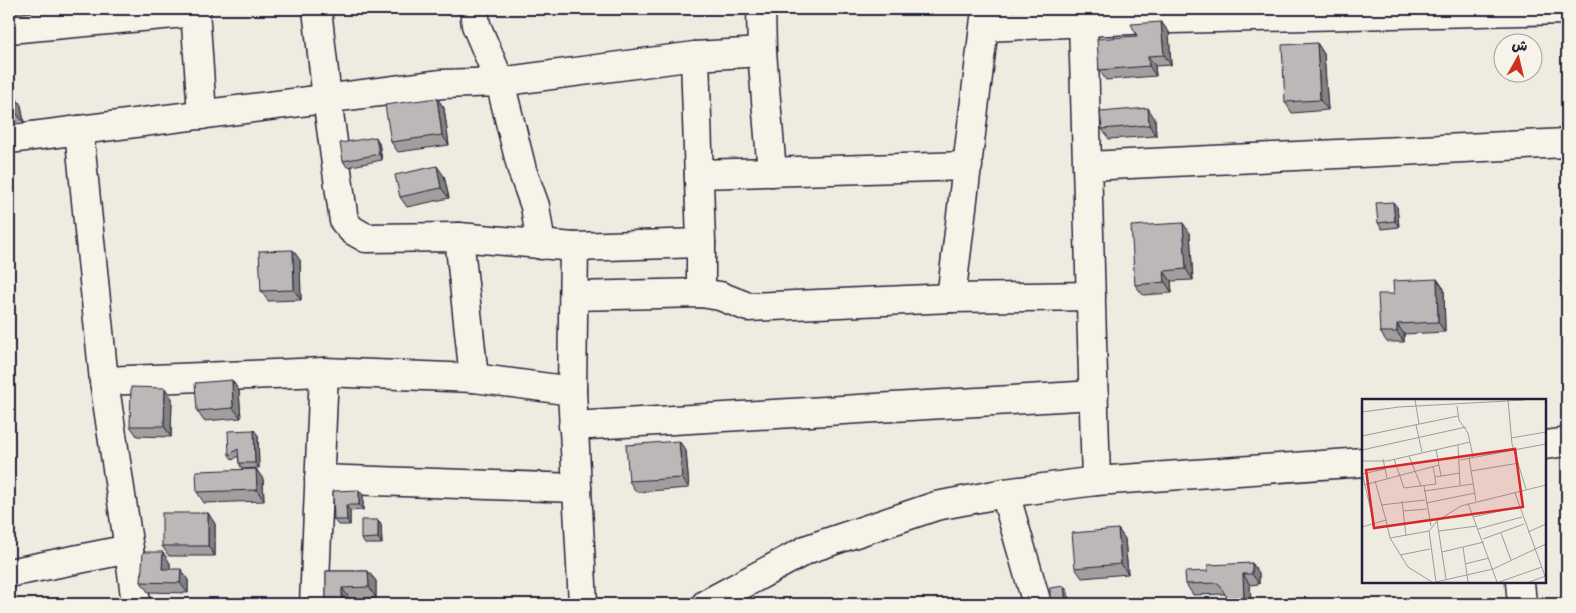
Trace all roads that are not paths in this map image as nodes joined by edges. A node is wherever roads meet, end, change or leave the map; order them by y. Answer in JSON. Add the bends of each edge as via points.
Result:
{"nodes":[{"id":1,"x":318,"y":9,"type":"edge"},
{"id":2,"x":474,"y":9,"type":"edge"},
{"id":3,"x":761,"y":9,"type":"edge"},
{"id":4,"x":196,"y":10,"type":"edge"},
{"id":5,"x":1566,"y":13,"type":"edge"},
{"id":6,"x":1130,"y":14,"type":"edge"},
{"id":7,"x":986,"y":18,"type":"edge"},
{"id":8,"x":1083,"y":22,"type":"junction"},
{"id":9,"x":9,"y":29,"type":"edge"},
{"id":10,"x":762,"y":52,"type":"junction"},
{"id":11,"x":694,"y":56,"type":"junction"},
{"id":12,"x":500,"y":82,"type":"junction"},
{"id":13,"x":326,"y":99,"type":"junction"},
{"id":14,"x":202,"y":115,"type":"junction"},
{"id":15,"x":79,"y":130,"type":"junction"},
{"id":16,"x":9,"y":139,"type":"edge"},
{"id":17,"x":1567,"y":144,"type":"edge"},
{"id":18,"x":968,"y":166,"type":"junction"},
{"id":19,"x":1088,"y":166,"type":"junction"},
{"id":20,"x":772,"y":172,"type":"junction"},
{"id":21,"x":699,"y":174,"type":"junction"},
{"id":22,"x":460,"y":237,"type":"junction"},
{"id":23,"x":701,"y":243,"type":"junction"},
{"id":24,"x":541,"y":245,"type":"junction"},
{"id":25,"x":574,"y":247,"type":"junction"},
{"id":26,"x":701,"y":293,"type":"junction"},
{"id":27,"x":574,"y":296,"type":"junction"},
{"id":28,"x":1091,"y":296,"type":"junction"},
{"id":29,"x":951,"y":298,"type":"junction"},
{"id":30,"x":324,"y":372,"type":"junction"},
{"id":31,"x":474,"y":378,"type":"junction"},
{"id":32,"x":104,"y":381,"type":"junction"},
{"id":33,"x":572,"y":391,"type":"junction"},
{"id":34,"x":1094,"y":395,"type":"junction"},
{"id":35,"x":573,"y":426,"type":"junction"},
{"id":36,"x":1567,"y":442,"type":"edge"},
{"id":37,"x":1546,"y":446,"type":"edge"},
{"id":38,"x":1362,"y":462,"type":"edge"},
{"id":39,"x":319,"y":479,"type":"junction"},
{"id":40,"x":1096,"y":481,"type":"junction"},
{"id":41,"x":576,"y":488,"type":"junction"},
{"id":42,"x":1005,"y":493,"type":"junction"},
{"id":43,"x":129,"y":549,"type":"junction"},
{"id":44,"x":9,"y":573,"type":"edge"},
{"id":45,"x":1520,"y":583,"type":"edge"},
{"id":46,"x":136,"y":604,"type":"edge"},
{"id":47,"x":314,"y":604,"type":"edge"},
{"id":48,"x":583,"y":604,"type":"edge"},
{"id":49,"x":706,"y":604,"type":"edge"},
{"id":50,"x":1037,"y":604,"type":"edge"},
{"id":51,"x":1521,"y":604,"type":"edge"}],
"edges":[{"from":1,"to":13,"type":"street"},
{"from":2,"to":12,"type":"street","via":[[476,25]]},
{"from":3,"to":10,"type":"street"},
{"from":4,"to":9,"type":"street"},
{"from":4,"to":14,"type":"street"},
{"from":5,"to":6,"type":"street"},
{"from":6,"to":8,"type":"street"},
{"from":7,"to":8,"type":"street"},
{"from":7,"to":18,"type":"street"},
{"from":8,"to":19,"type":"street"},
{"from":10,"to":11,"type":"street"},
{"from":10,"to":20,"type":"street"},
{"from":11,"to":12,"type":"street"},
{"from":11,"to":21,"type":"street"},
{"from":12,"to":13,"type":"street","via":[[442,84]]},
{"from":12,"to":24,"type":"street","via":[[522,170],[535,206]]},
{"from":13,"to":14,"type":"street"},
{"from":13,"to":22,"type":"street","via":[[344,221],[352,230],[366,238]]},
{"from":14,"to":15,"type":"street"},
{"from":15,"to":16,"type":"street"},
{"from":15,"to":32,"type":"street"},
{"from":17,"to":19,"type":"street"},
{"from":18,"to":20,"type":"street"},
{"from":18,"to":29,"type":"street"},
{"from":19,"to":28,"type":"street"},
{"from":20,"to":21,"type":"street"},
{"from":21,"to":23,"type":"street"},
{"from":22,"to":24,"type":"street"},
{"from":22,"to":31,"type":"street"},
{"from":23,"to":25,"type":"street"},
{"from":23,"to":26,"type":"street"},
{"from":24,"to":25,"type":"street"},
{"from":25,"to":27,"type":"street"},
{"from":26,"to":27,"type":"street"},
{"from":26,"to":29,"type":"street","via":[[720,296],[748,307]]},
{"from":27,"to":33,"type":"street"},
{"from":28,"to":29,"type":"street"},
{"from":28,"to":34,"type":"street"},
{"from":30,"to":31,"type":"street"},
{"from":30,"to":32,"type":"street"},
{"from":30,"to":39,"type":"street"},
{"from":31,"to":33,"type":"street"},
{"from":32,"to":43,"type":"street"},
{"from":33,"to":35,"type":"street"},
{"from":34,"to":35,"type":"street"},
{"from":34,"to":40,"type":"street"},
{"from":35,"to":41,"type":"street"},
{"from":36,"to":37,"type":"street"},
{"from":38,"to":40,"type":"street"},
{"from":39,"to":41,"type":"street"},
{"from":39,"to":47,"type":"street"},
{"from":40,"to":42,"type":"street"},
{"from":41,"to":48,"type":"street"},
{"from":42,"to":49,"type":"street","via":[[936,506],[808,549]]},
{"from":42,"to":50,"type":"street"},
{"from":43,"to":44,"type":"street"},
{"from":43,"to":46,"type":"street"},
{"from":45,"to":51,"type":"street"}]}
